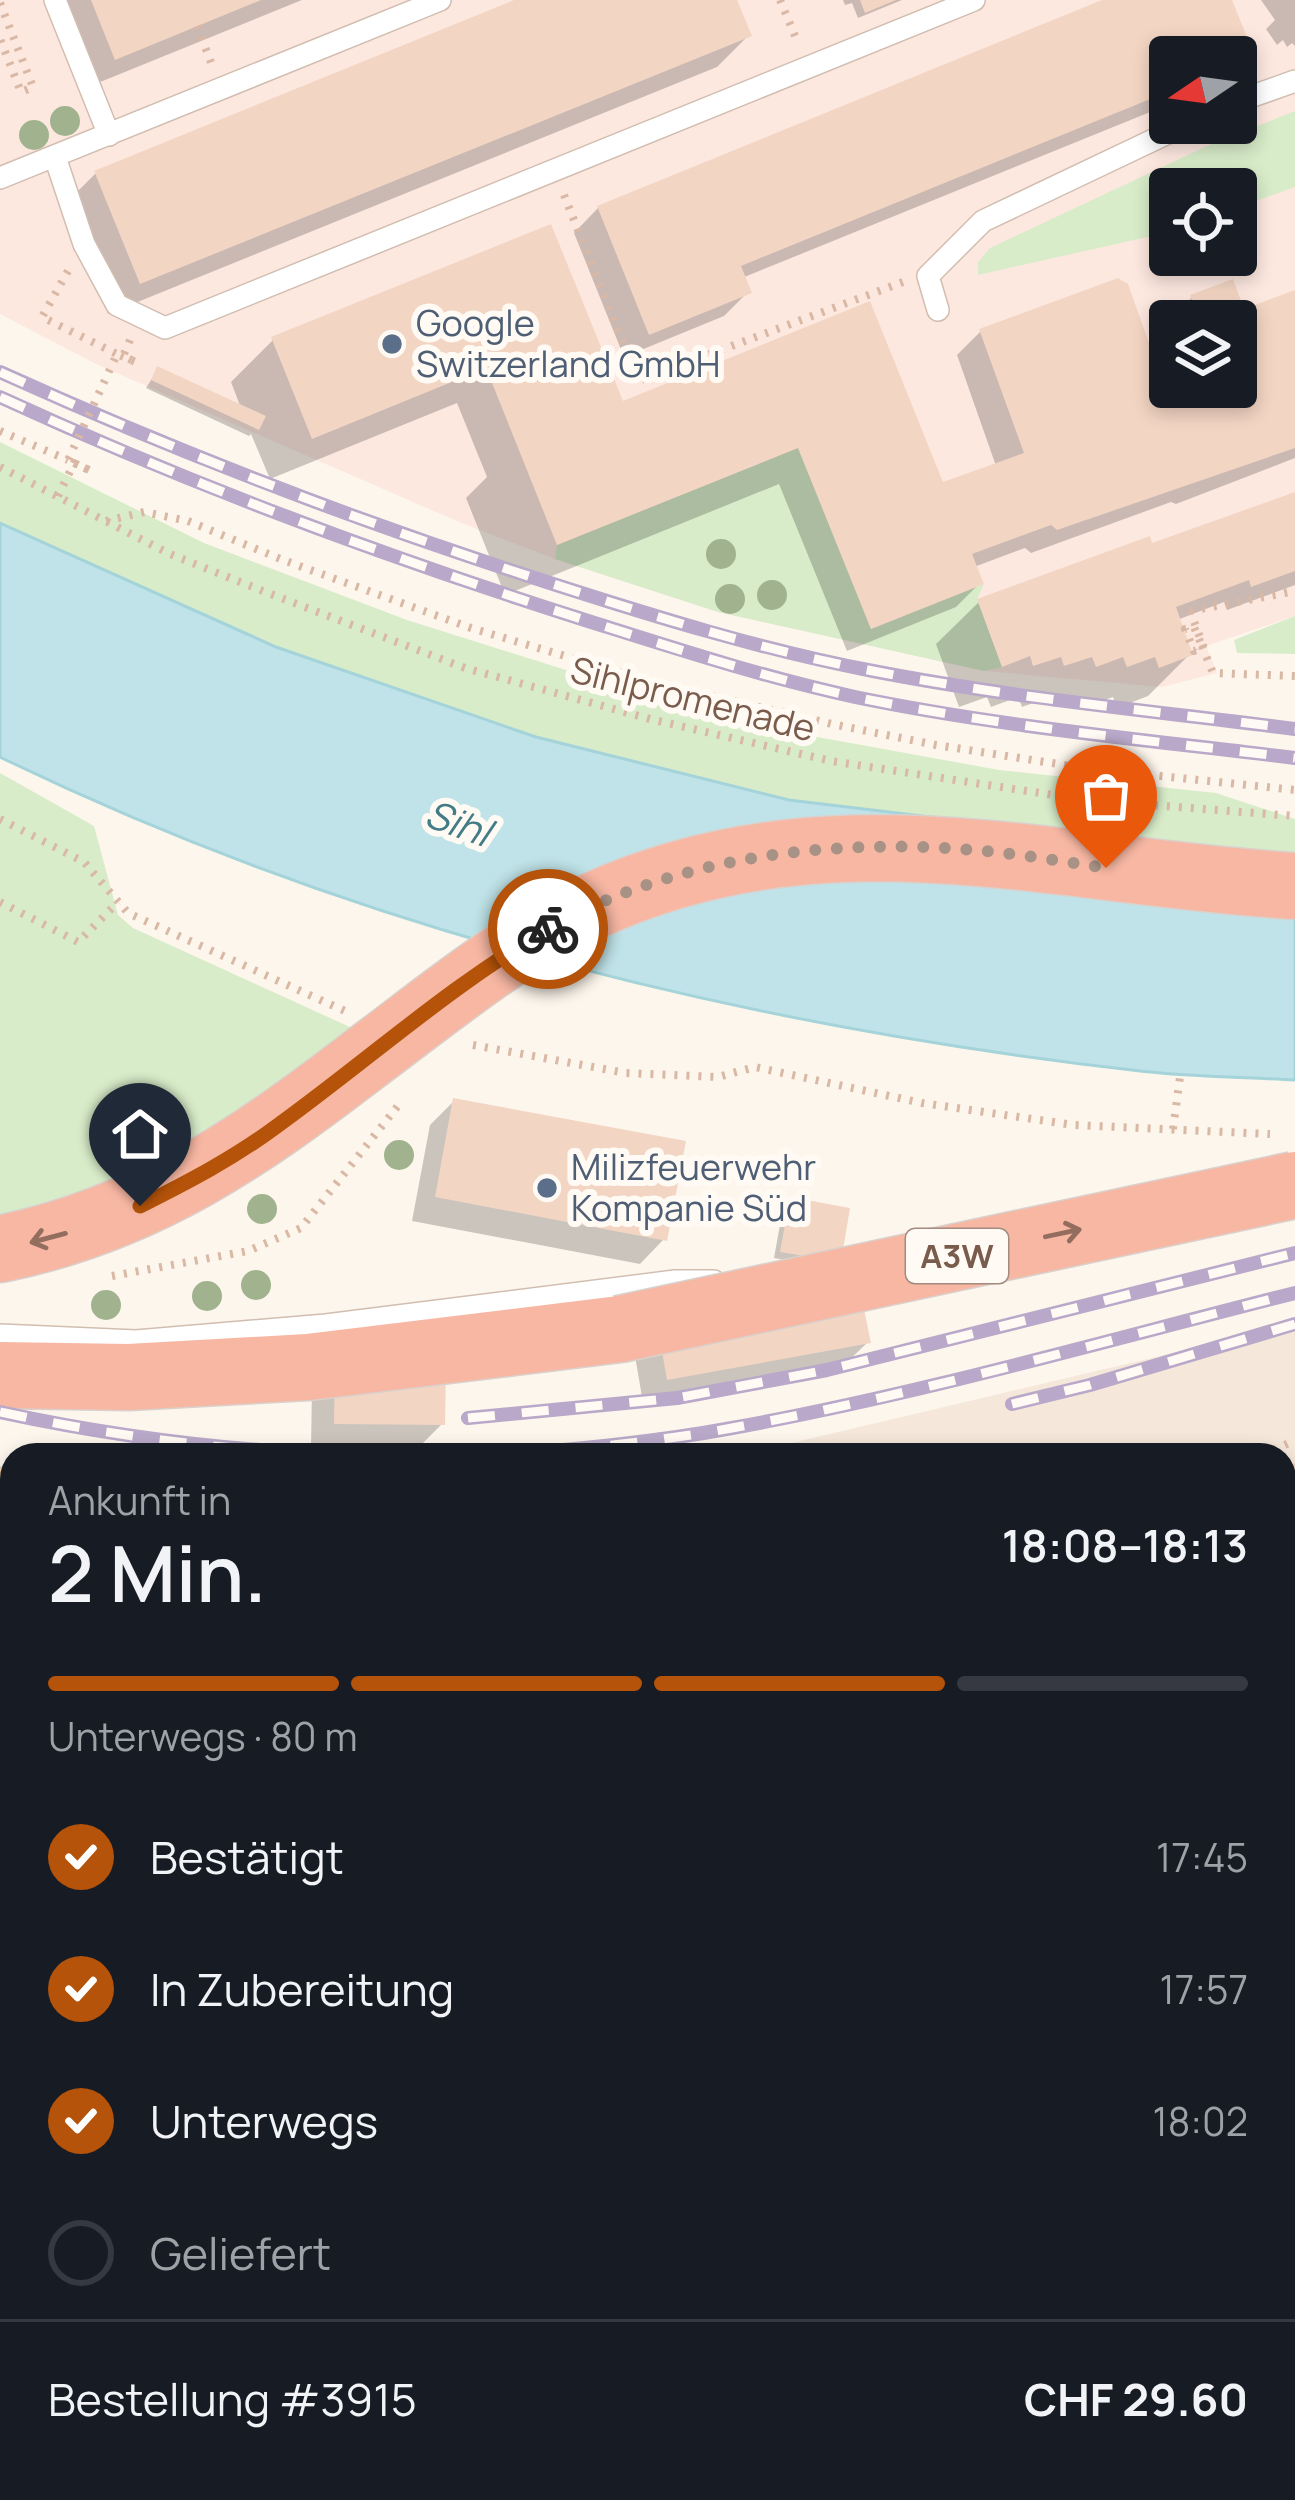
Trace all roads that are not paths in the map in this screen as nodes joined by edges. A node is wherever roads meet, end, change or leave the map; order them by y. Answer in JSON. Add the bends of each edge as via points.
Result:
{"nodes":[{"id":1,"x":56,"y":0,"type":"edge"},
{"id":2,"x":440,"y":0,"type":"edge"},
{"id":3,"x":974,"y":0,"type":"edge"},
{"id":4,"x":1295,"y":80,"type":"edge"},
{"id":5,"x":1257,"y":94,"type":"edge"},
{"id":6,"x":109,"y":135,"type":"junction"},
{"id":7,"x":1149,"y":142,"type":"edge"},
{"id":8,"x":55,"y":157,"type":"junction"},
{"id":9,"x":0,"y":178,"type":"edge"},
{"id":10,"x":938,"y":310,"type":"dead end"},
{"id":11,"x":1295,"y":886,"type":"edge"},
{"id":12,"x":1293,"y":1160,"type":"edge"},
{"id":13,"x":0,"y":1249,"type":"edge"},
{"id":14,"x":919,"y":1277,"type":"dead end"},
{"id":15,"x":0,"y":1335,"type":"edge"},
{"id":16,"x":0,"y":1375,"type":"edge"}],
"edges":[{"from":1,"to":6,"type":"lane"},
{"from":2,"to":6,"type":"lane"},
{"from":3,"to":8,"type":"lane","via":[[165,328],[117,304],[84,244]]},
{"from":4,"to":5,"type":"lane"},
{"from":6,"to":8,"type":"lane"},
{"from":7,"to":10,"type":"lane","via":[[983,221],[928,276]]},
{"from":8,"to":9,"type":"lane"},
{"from":11,"to":13,"type":"highway","one_way":true,"bridge":true,"via":[[966,849],[849,846],[686,874],[596,904],[503,955],[275,1128],[181,1186],[90,1226]]},
{"from":16,"to":12,"type":"highway","number":"A3W","one_way":true,"bridge":true,"via":[[308,1367],[620,1329]]},
{"from":14,"to":15,"type":"lane","via":[[675,1281],[136,1341]]}]}
